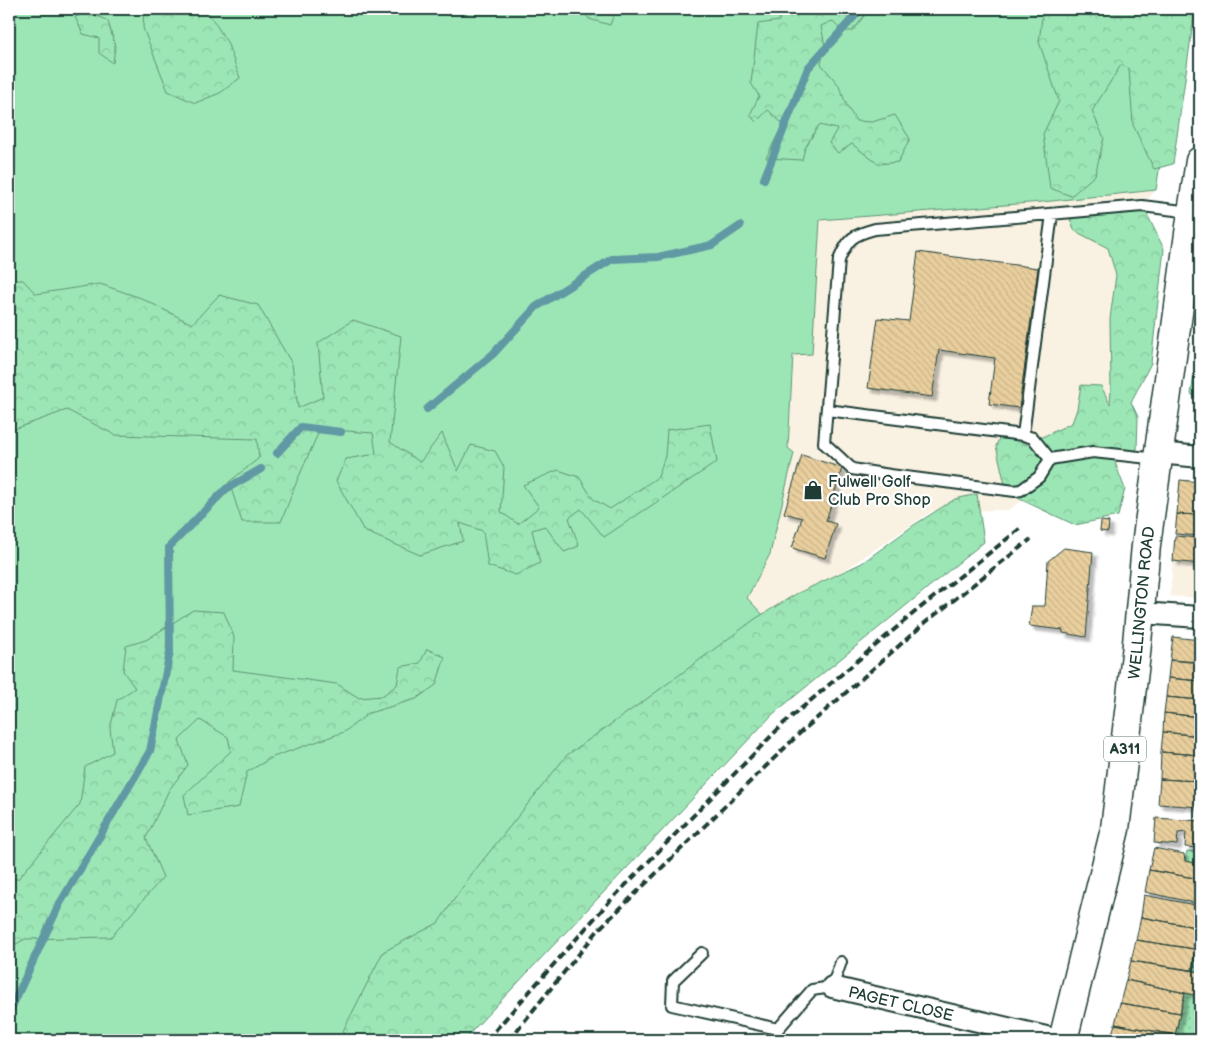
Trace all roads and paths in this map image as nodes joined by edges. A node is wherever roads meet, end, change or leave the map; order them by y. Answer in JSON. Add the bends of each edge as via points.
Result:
{"nodes":[{"id":1,"x":1200,"y":161,"type":"edge"},
{"id":2,"x":1192,"y":212,"type":"junction"},
{"id":3,"x":1052,"y":214,"type":"junction"},
{"id":4,"x":827,"y":410,"type":"junction"},
{"id":5,"x":1023,"y":435,"type":"junction"},
{"id":6,"x":1158,"y":456,"type":"junction"},
{"id":7,"x":1200,"y":457,"type":"edge"},
{"id":8,"x":1050,"y":459,"type":"junction"},
{"id":9,"x":1140,"y":613,"type":"junction"},
{"id":10,"x":1200,"y":617,"type":"edge"},
{"id":11,"x":702,"y":953,"type":"dead end"},
{"id":12,"x":840,"y":962,"type":"dead end"},
{"id":13,"x":832,"y":987,"type":"junction"},
{"id":14,"x":1061,"y":1040,"type":"edge"}],
"edges":[{"from":1,"to":2,"type":"main road","name":"WELLINGTON ROAD","number":"A311"},
{"from":2,"to":3,"type":"lane","via":[[1142,206]]},
{"from":2,"to":6,"type":"main road","name":"WELLINGTON ROAD","number":"A311","via":[[1190,256]]},
{"from":3,"to":4,"type":"lane","via":[[876,228],[857,234],[845,245],[839,260]]},
{"from":3,"to":5,"type":"lane"},
{"from":4,"to":5,"type":"lane"},
{"from":4,"to":8,"type":"lane","via":[[824,443],[852,469],[1015,491],[1039,477]]},
{"from":5,"to":8,"type":"lane","via":[[1033,438]]},
{"from":6,"to":7,"type":"street"},
{"from":6,"to":8,"type":"lane","via":[[1093,452]]},
{"from":6,"to":9,"type":"main road","name":"WELLINGTON ROAD","number":"A311"},
{"from":9,"to":10,"type":"street"},
{"from":9,"to":14,"type":"main road","name":"WELLINGTON ROAD","number":"A311","via":[[1115,830]]},
{"from":11,"to":13,"type":"lane","via":[[673,980],[672,1005],[778,1029],[812,990]]},
{"from":12,"to":13,"type":"lane"},
{"from":13,"to":14,"type":"street","name":"PAGET CLOSE"}]}
